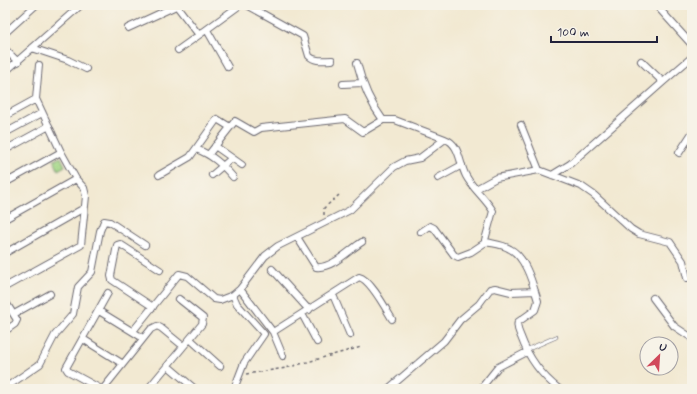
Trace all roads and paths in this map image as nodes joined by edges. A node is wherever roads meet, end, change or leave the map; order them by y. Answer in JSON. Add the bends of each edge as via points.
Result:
{"nodes":[{"id":1,"x":36,"y":5,"type":"edge"},
{"id":2,"x":81,"y":5,"type":"edge"},
{"id":3,"x":240,"y":5,"type":"edge"},
{"id":4,"x":247,"y":5,"type":"edge"},
{"id":5,"x":263,"y":5,"type":"edge"},
{"id":6,"x":656,"y":5,"type":"edge"},
{"id":7,"x":176,"y":6,"type":"edge"},
{"id":8,"x":256,"y":9,"type":"junction"},
{"id":9,"x":128,"y":28,"type":"dead end"},
{"id":10,"x":207,"y":30,"type":"junction"},
{"id":11,"x":5,"y":33,"type":"edge"},
{"id":12,"x":199,"y":35,"type":"junction"},
{"id":13,"x":692,"y":45,"type":"edge"},
{"id":14,"x":32,"y":48,"type":"junction"},
{"id":15,"x":5,"y":49,"type":"edge"},
{"id":16,"x":178,"y":50,"type":"dead end"},
{"id":17,"x":692,"y":57,"type":"edge"},
{"id":18,"x":332,"y":60,"type":"dead end"},
{"id":19,"x":641,"y":61,"type":"dead end"},
{"id":20,"x":18,"y":62,"type":"junction"},
{"id":21,"x":357,"y":63,"type":"dead end"},
{"id":22,"x":39,"y":64,"type":"dead end"},
{"id":23,"x":228,"y":67,"type":"dead end"},
{"id":24,"x":86,"y":69,"type":"dead end"},
{"id":25,"x":5,"y":72,"type":"edge"},
{"id":26,"x":663,"y":82,"type":"junction"},
{"id":27,"x":362,"y":83,"type":"junction"},
{"id":28,"x":343,"y":84,"type":"dead end"},
{"id":29,"x":36,"y":99,"type":"junction"},
{"id":30,"x":42,"y":113,"type":"junction"},
{"id":31,"x":5,"y":116,"type":"edge"},
{"id":32,"x":383,"y":120,"type":"junction"},
{"id":33,"x":521,"y":125,"type":"dead end"},
{"id":34,"x":49,"y":126,"type":"junction"},
{"id":35,"x":230,"y":127,"type":"junction"},
{"id":36,"x":5,"y":133,"type":"edge"},
{"id":37,"x":692,"y":133,"type":"edge"},
{"id":38,"x":445,"y":139,"type":"junction"},
{"id":39,"x":215,"y":146,"type":"junction"},
{"id":40,"x":196,"y":149,"type":"junction"},
{"id":41,"x":5,"y":150,"type":"edge"},
{"id":42,"x":61,"y":152,"type":"junction"},
{"id":43,"x":679,"y":153,"type":"dead end"},
{"id":44,"x":209,"y":154,"type":"junction"},
{"id":45,"x":232,"y":158,"type":"junction"},
{"id":46,"x":242,"y":165,"type":"dead end"},
{"id":47,"x":462,"y":165,"type":"junction"},
{"id":48,"x":223,"y":166,"type":"junction"},
{"id":49,"x":539,"y":170,"type":"junction"},
{"id":50,"x":159,"y":175,"type":"dead end"},
{"id":51,"x":212,"y":175,"type":"dead end"},
{"id":52,"x":552,"y":175,"type":"junction"},
{"id":53,"x":233,"y":177,"type":"dead end"},
{"id":54,"x":438,"y":178,"type":"dead end"},
{"id":55,"x":76,"y":179,"type":"junction"},
{"id":56,"x":5,"y":183,"type":"edge"},
{"id":57,"x":476,"y":189,"type":"junction"},
{"id":58,"x":339,"y":195,"type":"dead end"},
{"id":59,"x":84,"y":208,"type":"junction"},
{"id":60,"x":5,"y":219,"type":"edge"},
{"id":61,"x":324,"y":223,"type":"junction"},
{"id":62,"x":421,"y":232,"type":"dead end"},
{"id":63,"x":296,"y":238,"type":"junction"},
{"id":64,"x":362,"y":242,"type":"dead end"},
{"id":65,"x":486,"y":242,"type":"junction"},
{"id":66,"x":145,"y":245,"type":"dead end"},
{"id":67,"x":5,"y":253,"type":"edge"},
{"id":68,"x":272,"y":269,"type":"dead end"},
{"id":69,"x":160,"y":270,"type":"dead end"},
{"id":70,"x":687,"y":278,"type":"dead end"},
{"id":71,"x":5,"y":287,"type":"edge"},
{"id":72,"x":240,"y":289,"type":"junction"},
{"id":73,"x":535,"y":292,"type":"junction"},
{"id":74,"x":108,"y":293,"type":"dead end"},
{"id":75,"x":50,"y":294,"type":"dead end"},
{"id":76,"x":233,"y":295,"type":"junction"},
{"id":77,"x":333,"y":295,"type":"junction"},
{"id":78,"x":653,"y":298,"type":"dead end"},
{"id":79,"x":179,"y":299,"type":"dead end"},
{"id":80,"x":5,"y":301,"type":"edge"},
{"id":81,"x":153,"y":307,"type":"junction"},
{"id":82,"x":309,"y":310,"type":"junction"},
{"id":83,"x":99,"y":311,"type":"junction"},
{"id":84,"x":14,"y":314,"type":"junction"},
{"id":85,"x":302,"y":314,"type":"junction"},
{"id":86,"x":392,"y":318,"type":"dead end"},
{"id":87,"x":5,"y":331,"type":"edge"},
{"id":88,"x":133,"y":331,"type":"junction"},
{"id":89,"x":273,"y":332,"type":"junction"},
{"id":90,"x":350,"y":335,"type":"dead end"},
{"id":91,"x":556,"y":337,"type":"dead end"},
{"id":92,"x":143,"y":338,"type":"junction"},
{"id":93,"x":692,"y":338,"type":"edge"},
{"id":94,"x":83,"y":339,"type":"junction"},
{"id":95,"x":190,"y":339,"type":"junction"},
{"id":96,"x":317,"y":342,"type":"dead end"},
{"id":97,"x":183,"y":346,"type":"junction"},
{"id":98,"x":361,"y":347,"type":"dead end"},
{"id":99,"x":526,"y":351,"type":"junction"},
{"id":100,"x":283,"y":356,"type":"dead end"},
{"id":101,"x":123,"y":364,"type":"junction"},
{"id":102,"x":168,"y":366,"type":"junction"},
{"id":103,"x":220,"y":366,"type":"dead end"},
{"id":104,"x":239,"y":376,"type":"junction"},
{"id":105,"x":482,"y":387,"type":"dead end"},
{"id":106,"x":5,"y":388,"type":"edge"},
{"id":107,"x":102,"y":389,"type":"edge"},
{"id":108,"x":148,"y":389,"type":"edge"},
{"id":109,"x":195,"y":389,"type":"edge"},
{"id":110,"x":234,"y":389,"type":"edge"},
{"id":111,"x":388,"y":389,"type":"edge"},
{"id":112,"x":559,"y":389,"type":"edge"}],
"edges":[{"from":1,"to":11,"type":"street"},
{"from":2,"to":14,"type":"street"},
{"from":3,"to":10,"type":"street"},
{"from":4,"to":8,"type":"street"},
{"from":5,"to":8,"type":"street"},
{"from":6,"to":13,"type":"street"},
{"from":7,"to":9,"type":"street"},
{"from":7,"to":12,"type":"street"},
{"from":8,"to":18,"type":"street","via":[[304,38],[311,58]]},
{"from":10,"to":12,"type":"street"},
{"from":10,"to":23,"type":"street"},
{"from":12,"to":16,"type":"street"},
{"from":14,"to":20,"type":"street"},
{"from":14,"to":24,"type":"street"},
{"from":15,"to":20,"type":"street"},
{"from":17,"to":26,"type":"street"},
{"from":19,"to":26,"type":"street"},
{"from":20,"to":25,"type":"street"},
{"from":21,"to":27,"type":"street"},
{"from":22,"to":29,"type":"street"},
{"from":26,"to":52,"type":"street","via":[[570,164]]},
{"from":27,"to":28,"type":"street"},
{"from":27,"to":32,"type":"street"},
{"from":29,"to":30,"type":"street"},
{"from":29,"to":31,"type":"street"},
{"from":30,"to":34,"type":"street"},
{"from":30,"to":36,"type":"street"},
{"from":32,"to":35,"type":"street","via":[[363,132],[345,119],[265,128],[254,132],[235,121]]},
{"from":32,"to":38,"type":"street","via":[[395,120]]},
{"from":33,"to":49,"type":"street"},
{"from":34,"to":41,"type":"street"},
{"from":34,"to":42,"type":"street"},
{"from":35,"to":39,"type":"street"},
{"from":35,"to":40,"type":"street","via":[[217,119]]},
{"from":37,"to":43,"type":"street"},
{"from":38,"to":47,"type":"street","via":[[455,146]]},
{"from":38,"to":61,"type":"street","via":[[420,158],[405,161],[394,167],[350,210]]},
{"from":39,"to":44,"type":"street"},
{"from":39,"to":45,"type":"street"},
{"from":40,"to":44,"type":"street"},
{"from":40,"to":50,"type":"street","via":[[190,157]]},
{"from":42,"to":55,"type":"street"},
{"from":42,"to":56,"type":"street"},
{"from":44,"to":48,"type":"street"},
{"from":45,"to":46,"type":"street"},
{"from":45,"to":48,"type":"street"},
{"from":47,"to":54,"type":"street"},
{"from":47,"to":57,"type":"street"},
{"from":48,"to":51,"type":"street"},
{"from":48,"to":53,"type":"street"},
{"from":49,"to":52,"type":"street"},
{"from":49,"to":57,"type":"street","via":[[496,178]]},
{"from":52,"to":70,"type":"street","via":[[581,186],[639,234],[670,242],[683,261]]},
{"from":55,"to":59,"type":"street","via":[[86,192]]},
{"from":55,"to":60,"type":"street"},
{"from":57,"to":65,"type":"street","via":[[493,211]]},
{"from":58,"to":61,"type":"path","via":[[324,208]]},
{"from":59,"to":67,"type":"street"},
{"from":59,"to":71,"type":"street","via":[[81,244]]},
{"from":61,"to":63,"type":"street"},
{"from":62,"to":65,"type":"street","via":[[430,226],[434,228],[458,257]]},
{"from":63,"to":64,"type":"street","via":[[316,267],[328,266]]},
{"from":63,"to":72,"type":"street","via":[[278,246],[265,256]]},
{"from":65,"to":73,"type":"street","via":[[501,245],[518,255]]},
{"from":66,"to":106,"type":"street","via":[[104,220],[92,272],[78,287],[73,314],[55,335],[40,364]]},
{"from":68,"to":82,"type":"street"},
{"from":69,"to":81,"type":"street","via":[[120,244],[116,246],[112,280]]},
{"from":72,"to":76,"type":"street"},
{"from":72,"to":89,"type":"street"},
{"from":73,"to":99,"type":"street","via":[[538,302],[535,310],[517,324]]},
{"from":73,"to":111,"type":"street","via":[[511,292],[492,288],[479,304],[460,320],[444,342]]},
{"from":74,"to":83,"type":"street"},
{"from":75,"to":84,"type":"street"},
{"from":76,"to":81,"type":"street","via":[[220,300],[214,299],[187,276],[179,274]]},
{"from":76,"to":104,"type":"street","via":[[237,304],[264,334],[244,362]]},
{"from":77,"to":82,"type":"street"},
{"from":77,"to":86,"type":"street","via":[[354,279],[362,277]]},
{"from":77,"to":90,"type":"street"},
{"from":78,"to":93,"type":"street","via":[[674,326]]},
{"from":79,"to":95,"type":"street","via":[[202,318],[202,324]]},
{"from":80,"to":84,"type":"street"},
{"from":81,"to":88,"type":"street"},
{"from":82,"to":85,"type":"street"},
{"from":83,"to":88,"type":"street"},
{"from":83,"to":94,"type":"street"},
{"from":84,"to":87,"type":"street","via":[[16,322]]},
{"from":85,"to":89,"type":"street"},
{"from":85,"to":96,"type":"street"},
{"from":88,"to":92,"type":"street"},
{"from":89,"to":100,"type":"street"},
{"from":91,"to":99,"type":"lane"},
{"from":92,"to":97,"type":"street","via":[[157,326]]},
{"from":92,"to":101,"type":"street"},
{"from":94,"to":101,"type":"street"},
{"from":94,"to":107,"type":"street","via":[[66,368]]},
{"from":95,"to":97,"type":"street"},
{"from":95,"to":103,"type":"street"},
{"from":97,"to":102,"type":"street"},
{"from":98,"to":104,"type":"path","via":[[286,368]]},
{"from":99,"to":105,"type":"street","via":[[498,367]]},
{"from":99,"to":112,"type":"street","via":[[536,367]]},
{"from":101,"to":107,"type":"street"},
{"from":102,"to":108,"type":"street"},
{"from":102,"to":109,"type":"street"},
{"from":104,"to":110,"type":"street"}]}
